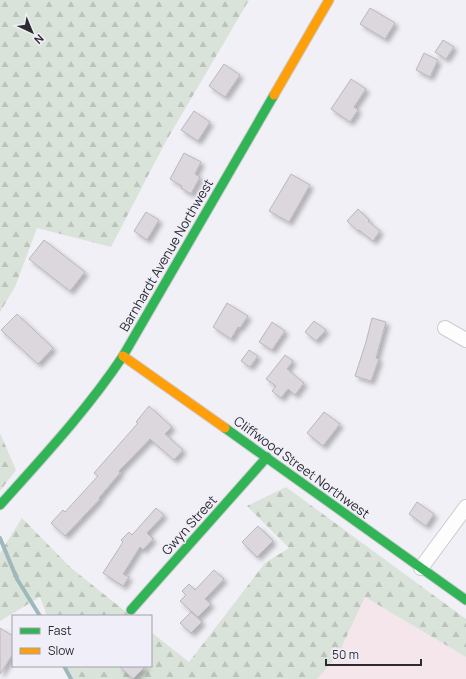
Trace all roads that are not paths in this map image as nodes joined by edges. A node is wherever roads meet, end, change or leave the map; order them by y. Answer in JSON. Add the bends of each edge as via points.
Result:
{"nodes":[{"id":1,"x":329,"y":0,"type":"edge"},
{"id":2,"x":445,"y":328,"type":"dead end"},
{"id":3,"x":466,"y":340,"type":"edge"},
{"id":4,"x":123,"y":356,"type":"junction"},
{"id":5,"x":267,"y":457,"type":"junction"},
{"id":6,"x":0,"y":505,"type":"edge"},
{"id":7,"x":466,"y":507,"type":"edge"},
{"id":8,"x":421,"y":568,"type":"junction"},
{"id":9,"x":466,"y":600,"type":"edge"},
{"id":10,"x":131,"y":610,"type":"dead end"}],
"edges":[{"from":1,"to":4,"type":"street","name":"Barnhardt Avenue Northwest"},
{"from":2,"to":3,"type":"street"},
{"from":4,"to":5,"type":"street","name":"Cliffwood Street Northwest"},
{"from":4,"to":6,"type":"street","name":"Barnhardt Avenue Northwest","via":[[69,428]]},
{"from":5,"to":8,"type":"street","name":"Cliffwood Street Northwest"},
{"from":5,"to":10,"type":"street","name":"Gwyn Street"},
{"from":7,"to":8,"type":"street"},
{"from":8,"to":9,"type":"street","name":"Cliffwood Street Northwest"}]}
